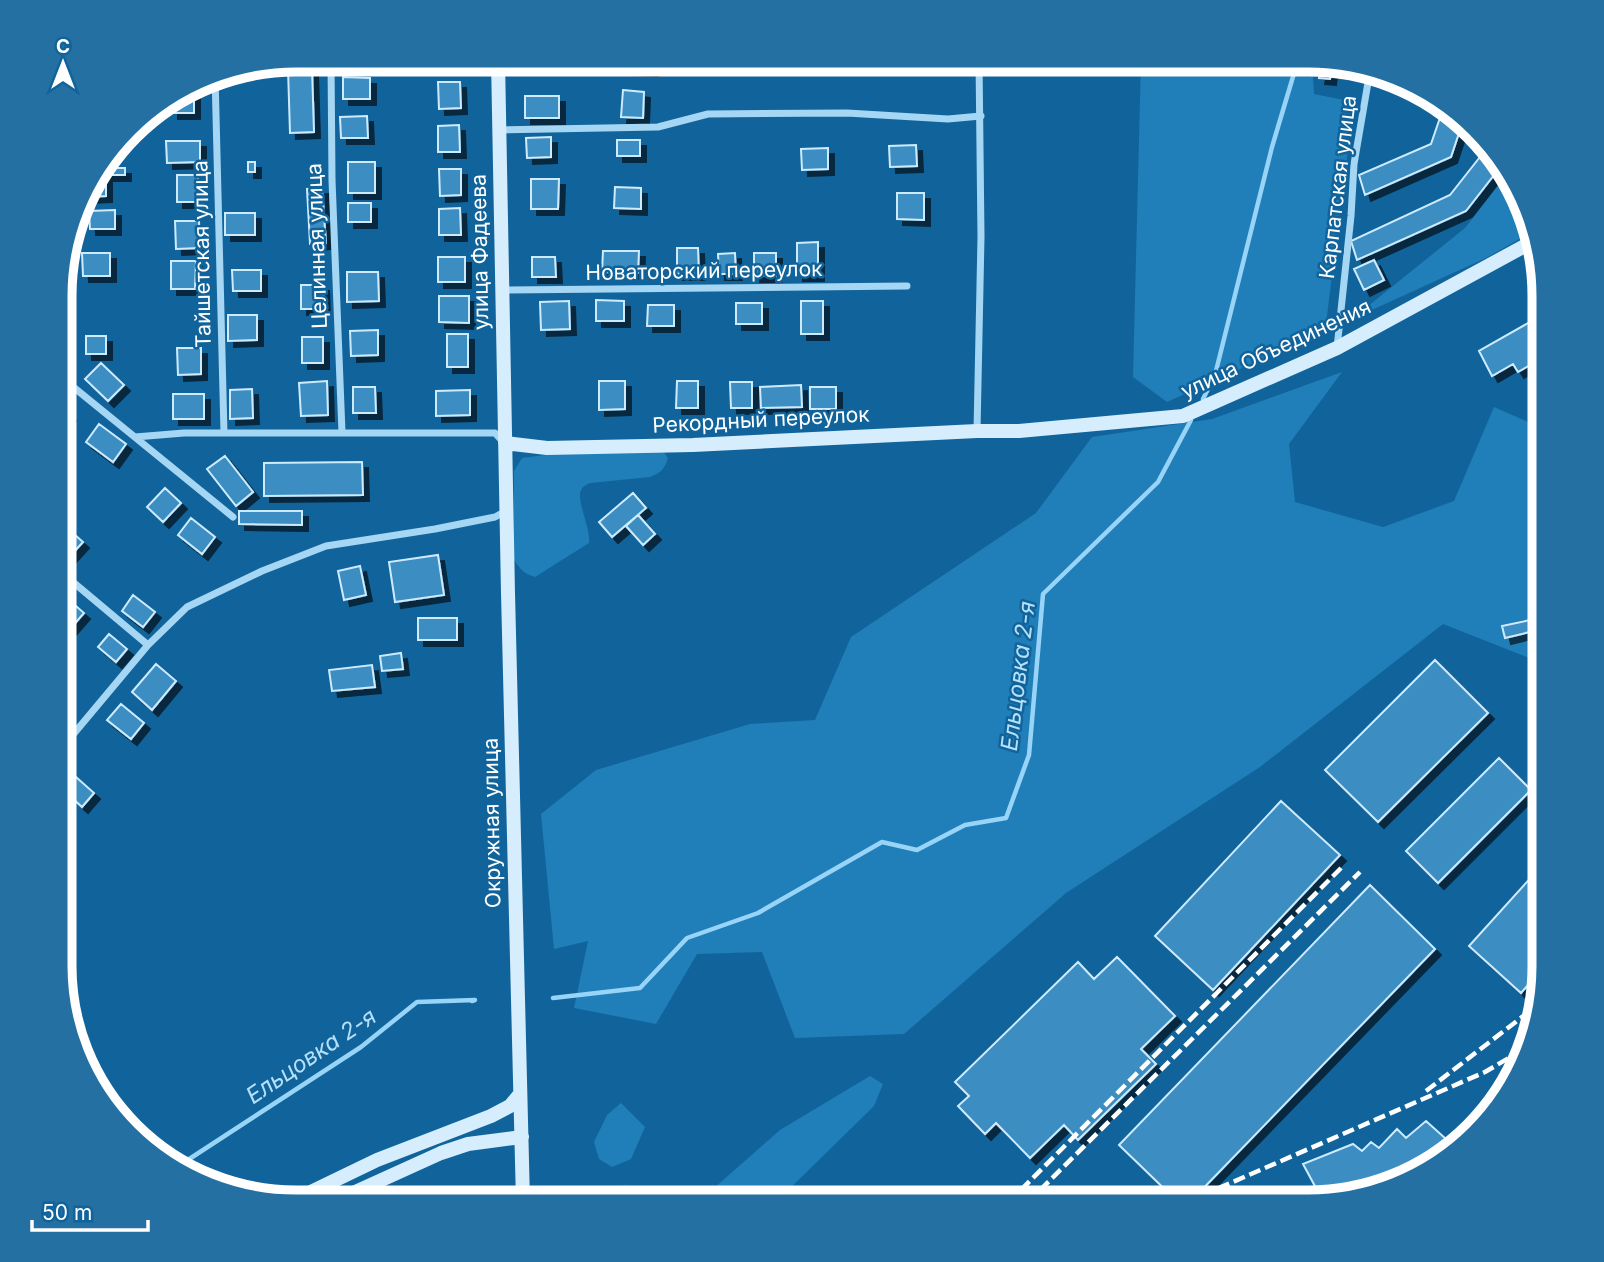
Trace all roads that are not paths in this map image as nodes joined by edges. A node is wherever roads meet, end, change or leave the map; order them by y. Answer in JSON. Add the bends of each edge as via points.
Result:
{"nodes":[{"id":1,"x":331,"y":72,"type":"edge"},
{"id":2,"x":498,"y":72,"type":"edge"},
{"id":3,"x":979,"y":72,"type":"edge"},
{"id":4,"x":1368,"y":80,"type":"edge"},
{"id":5,"x":215,"y":88,"type":"edge"},
{"id":6,"x":981,"y":116,"type":"junction"},
{"id":7,"x":499,"y":130,"type":"junction"},
{"id":8,"x":1526,"y":245,"type":"edge"},
{"id":9,"x":906,"y":286,"type":"dead end"},
{"id":10,"x":502,"y":290,"type":"junction"},
{"id":11,"x":1337,"y":348,"type":"junction"},
{"id":12,"x":72,"y":386,"type":"edge"},
{"id":13,"x":978,"y":431,"type":"junction"},
{"id":14,"x":1019,"y":431,"type":"joint"},
{"id":15,"x":342,"y":432,"type":"junction"},
{"id":16,"x":224,"y":433,"type":"junction"},
{"id":17,"x":135,"y":437,"type":"junction"},
{"id":18,"x":505,"y":443,"type":"junction"},
{"id":19,"x":507,"y":511,"type":"junction"},
{"id":20,"x":233,"y":517,"type":"dead end"},
{"id":21,"x":72,"y":581,"type":"edge"},
{"id":22,"x":148,"y":645,"type":"junction"},
{"id":23,"x":72,"y":736,"type":"edge"},
{"id":24,"x":520,"y":1094,"type":"junction"},
{"id":25,"x":522,"y":1137,"type":"junction"},
{"id":26,"x":315,"y":1190,"type":"edge"},
{"id":27,"x":359,"y":1190,"type":"edge"},
{"id":28,"x":523,"y":1190,"type":"edge"}],
"edges":[{"from":1,"to":15,"type":"street","name":"Целинная улица"},
{"from":2,"to":7,"type":"main road","name":"улица Фадеева"},
{"from":3,"to":6,"type":"street"},
{"from":4,"to":11,"type":"street","name":"Карпатская улица","via":[[1354,164]]},
{"from":5,"to":16,"type":"street","name":"Тайшетская улица"},
{"from":6,"to":7,"type":"street","via":[[708,114],[658,127]]},
{"from":6,"to":13,"type":"street"},
{"from":7,"to":10,"type":"main road","name":"улица Фадеева"},
{"from":8,"to":11,"type":"main road","name":"улица Объединения"},
{"from":9,"to":10,"type":"street","name":"Новаторский переулок"},
{"from":10,"to":18,"type":"main road","name":"улица Фадеева"},
{"from":11,"to":14,"type":"main road","name":"улица Объединения","via":[[1183,416]]},
{"from":12,"to":17,"type":"street"},
{"from":13,"to":14,"type":"main road","name":"Рекордный переулок"},
{"from":13,"to":18,"type":"main road","name":"Рекордный переулок","via":[[693,445],[547,448]]},
{"from":15,"to":16,"type":"street"},
{"from":15,"to":18,"type":"street","via":[[495,432]]},
{"from":16,"to":17,"type":"street"},
{"from":17,"to":20,"type":"street"},
{"from":18,"to":19,"type":"main road","name":"Окружная улица"},
{"from":19,"to":22,"type":"street","via":[[435,529],[326,547],[187,607]]},
{"from":19,"to":24,"type":"main road","name":"Окружная улица"},
{"from":21,"to":22,"type":"street"},
{"from":22,"to":23,"type":"street"},
{"from":24,"to":25,"type":"main road","name":"Окружная улица"},
{"from":24,"to":26,"type":"main road","via":[[510,1106],[491,1116],[377,1160]]},
{"from":25,"to":27,"type":"main road","via":[[468,1144]]},
{"from":25,"to":28,"type":"main road","name":"Окружная улица"}]}
